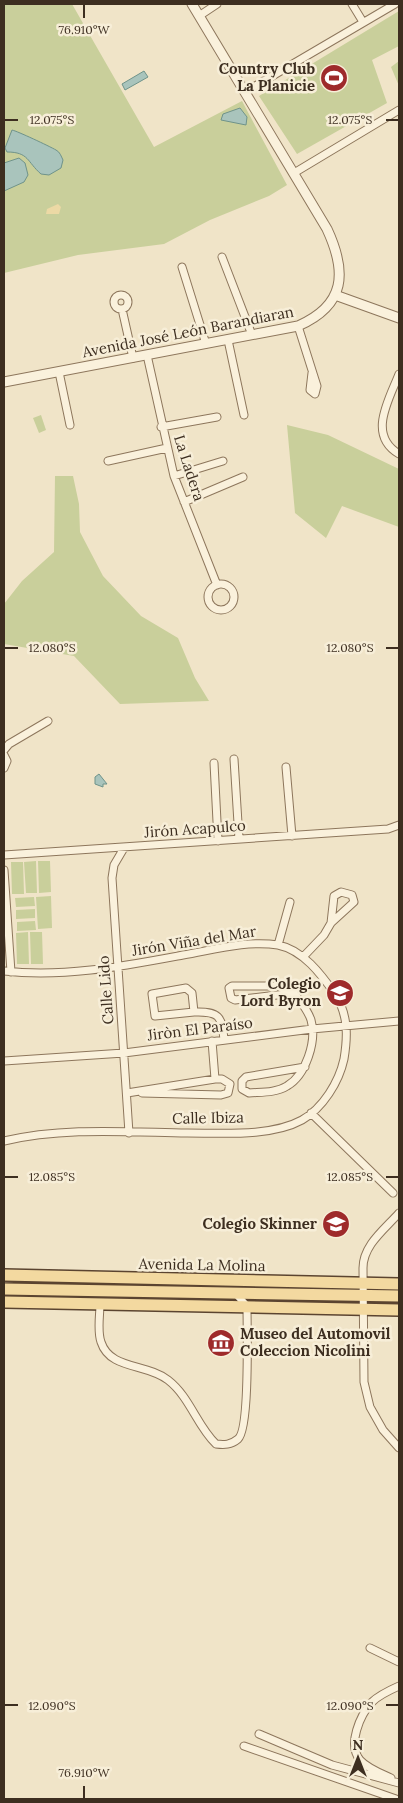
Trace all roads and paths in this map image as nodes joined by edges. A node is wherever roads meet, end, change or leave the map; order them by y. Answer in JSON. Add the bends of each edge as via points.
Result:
{"nodes":[{"id":1,"x":192,"y":4,"type":"edge"},
{"id":2,"x":217,"y":4,"type":"edge"},
{"id":3,"x":352,"y":4,"type":"edge"},
{"id":4,"x":395,"y":4,"type":"edge"},
{"id":5,"x":199,"y":16,"type":"junction"},
{"id":6,"x":363,"y":22,"type":"junction"},
{"id":7,"x":244,"y":92,"type":"junction"},
{"id":8,"x":399,"y":110,"type":"edge"},
{"id":9,"x":294,"y":174,"type":"junction"},
{"id":10,"x":222,"y":256,"type":"dead end"},
{"id":11,"x":182,"y":267,"type":"dead end"},
{"id":12,"x":335,"y":295,"type":"junction"},
{"id":13,"x":122,"y":309,"type":"dead end"},
{"id":14,"x":399,"y":318,"type":"edge"},
{"id":15,"x":298,"y":326,"type":"junction"},
{"id":16,"x":252,"y":335,"type":"junction"},
{"id":17,"x":228,"y":340,"type":"junction"},
{"id":18,"x":206,"y":344,"type":"junction"},
{"id":19,"x":146,"y":355,"type":"junction"},
{"id":20,"x":133,"y":358,"type":"junction"},
{"id":21,"x":58,"y":372,"type":"junction"},
{"id":22,"x":312,"y":373,"type":"dead end"},
{"id":23,"x":399,"y":374,"type":"edge"},
{"id":24,"x":4,"y":382,"type":"edge"},
{"id":25,"x":244,"y":415,"type":"dead end"},
{"id":26,"x":217,"y":418,"type":"dead end"},
{"id":27,"x":70,"y":425,"type":"dead end"},
{"id":28,"x":161,"y":427,"type":"junction"},
{"id":29,"x":167,"y":448,"type":"junction"},
{"id":30,"x":399,"y":454,"type":"edge"},
{"id":31,"x":108,"y":461,"type":"dead end"},
{"id":32,"x":223,"y":461,"type":"dead end"},
{"id":33,"x":174,"y":476,"type":"junction"},
{"id":34,"x":243,"y":476,"type":"dead end"},
{"id":35,"x":184,"y":502,"type":"junction"},
{"id":36,"x":217,"y":585,"type":"dead end"},
{"id":37,"x":48,"y":721,"type":"dead end"},
{"id":38,"x":4,"y":750,"type":"edge"},
{"id":39,"x":4,"y":755,"type":"edge"},
{"id":40,"x":234,"y":759,"type":"dead end"},
{"id":41,"x":214,"y":763,"type":"dead end"},
{"id":42,"x":286,"y":767,"type":"dead end"},
{"id":43,"x":4,"y":768,"type":"edge"},
{"id":44,"x":399,"y":825,"type":"edge"},
{"id":45,"x":388,"y":829,"type":"junction"},
{"id":46,"x":399,"y":832,"type":"edge"},
{"id":47,"x":292,"y":836,"type":"junction"},
{"id":48,"x":239,"y":839,"type":"junction"},
{"id":49,"x":218,"y":841,"type":"junction"},
{"id":50,"x":124,"y":848,"type":"junction"},
{"id":51,"x":4,"y":856,"type":"edge"},
{"id":52,"x":4,"y":870,"type":"edge"},
{"id":53,"x":290,"y":902,"type":"dead end"},
{"id":54,"x":331,"y":923,"type":"dead end"},
{"id":55,"x":278,"y":946,"type":"junction"},
{"id":56,"x":303,"y":957,"type":"junction"},
{"id":57,"x":118,"y":967,"type":"junction"},
{"id":58,"x":7,"y":971,"type":"edge"},
{"id":59,"x":294,"y":993,"type":"junction"},
{"id":60,"x":194,"y":1012,"type":"junction"},
{"id":61,"x":399,"y":1021,"type":"edge"},
{"id":62,"x":347,"y":1025,"type":"junction"},
{"id":63,"x":312,"y":1029,"type":"junction"},
{"id":64,"x":224,"y":1040,"type":"junction"},
{"id":65,"x":212,"y":1041,"type":"junction"},
{"id":66,"x":124,"y":1053,"type":"junction"},
{"id":67,"x":4,"y":1061,"type":"edge"},
{"id":68,"x":304,"y":1067,"type":"junction"},
{"id":69,"x":215,"y":1079,"type":"junction"},
{"id":70,"x":142,"y":1092,"type":"junction"},
{"id":71,"x":126,"y":1093,"type":"junction"},
{"id":72,"x":311,"y":1113,"type":"junction"},
{"id":73,"x":129,"y":1133,"type":"junction"},
{"id":74,"x":4,"y":1141,"type":"edge"},
{"id":75,"x":393,"y":1193,"type":"dead end"},
{"id":76,"x":399,"y":1214,"type":"edge"},
{"id":77,"x":4,"y":1276,"type":"edge"},
{"id":78,"x":362,"y":1283,"type":"junction"},
{"id":79,"x":399,"y":1284,"type":"edge"},
{"id":80,"x":4,"y":1285,"type":"edge"},
{"id":81,"x":4,"y":1289,"type":"edge"},
{"id":82,"x":21,"y":1289,"type":"junction"},
{"id":83,"x":235,"y":1293,"type":"junction"},
{"id":84,"x":363,"y":1296,"type":"junction"},
{"id":85,"x":399,"y":1296,"type":"edge"},
{"id":86,"x":4,"y":1302,"type":"edge"},
{"id":87,"x":100,"y":1304,"type":"junction"},
{"id":88,"x":247,"y":1306,"type":"junction"},
{"id":89,"x":363,"y":1309,"type":"junction"},
{"id":90,"x":399,"y":1310,"type":"edge"},
{"id":91,"x":399,"y":1448,"type":"edge"},
{"id":92,"x":370,"y":1648,"type":"dead end"},
{"id":93,"x":399,"y":1662,"type":"edge"},
{"id":94,"x":399,"y":1686,"type":"edge"},
{"id":95,"x":259,"y":1734,"type":"dead end"},
{"id":96,"x":244,"y":1746,"type":"dead end"},
{"id":97,"x":398,"y":1782,"type":"edge"},
{"id":98,"x":396,"y":1799,"type":"edge"}],
"edges":[{"from":1,"to":5,"type":"street","name":"Avenida José León Barandiaran"},
{"from":2,"to":5,"type":"street"},
{"from":3,"to":6,"type":"street"},
{"from":4,"to":6,"type":"street"},
{"from":5,"to":7,"type":"street","name":"Avenida José León Barandiaran"},
{"from":6,"to":7,"type":"street"},
{"from":7,"to":9,"type":"street","name":"Avenida José León Barandiaran"},
{"from":8,"to":9,"type":"street"},
{"from":9,"to":12,"type":"street","name":"Avenida José León Barandiaran","via":[[335,247],[340,270]]},
{"from":10,"to":16,"type":"street"},
{"from":11,"to":18,"type":"street"},
{"from":12,"to":14,"type":"street"},
{"from":12,"to":15,"type":"street","name":"Avenida José León Barandiaran","via":[[313,320]]},
{"from":13,"to":20,"type":"street"},
{"from":15,"to":16,"type":"street","name":"Avenida José León Barandiaran"},
{"from":15,"to":22,"type":"street"},
{"from":16,"to":17,"type":"street","name":"Avenida José León Barandiaran"},
{"from":17,"to":18,"type":"street","name":"Avenida José León Barandiaran"},
{"from":17,"to":25,"type":"street"},
{"from":18,"to":19,"type":"street","name":"Avenida José León Barandiaran"},
{"from":19,"to":20,"type":"street","name":"Avenida José León Barandiaran"},
{"from":19,"to":28,"type":"street","name":"La Ladera"},
{"from":20,"to":21,"type":"street","name":"Avenida José León Barandiaran"},
{"from":21,"to":24,"type":"street","name":"Avenida José León Barandiaran"},
{"from":21,"to":27,"type":"street"},
{"from":23,"to":30,"type":"street","via":[[381,428],[385,440]]},
{"from":26,"to":28,"type":"street"},
{"from":28,"to":29,"type":"street","name":"La Ladera"},
{"from":29,"to":31,"type":"street"},
{"from":29,"to":33,"type":"street","name":"La Ladera"},
{"from":32,"to":33,"type":"street"},
{"from":33,"to":35,"type":"street","name":"La Ladera"},
{"from":34,"to":35,"type":"street"},
{"from":35,"to":36,"type":"street","name":"La Ladera"},
{"from":37,"to":38,"type":"street"},
{"from":39,"to":43,"type":"street","via":[[7,761]]},
{"from":40,"to":48,"type":"street"},
{"from":41,"to":49,"type":"street"},
{"from":42,"to":47,"type":"street"},
{"from":44,"to":45,"type":"street","name":"Jirón Acapulco"},
{"from":45,"to":46,"type":"street","name":"Jirón Acapulco"},
{"from":45,"to":47,"type":"street","name":"Jirón Acapulco"},
{"from":47,"to":48,"type":"street","name":"Jirón Acapulco"},
{"from":48,"to":49,"type":"street","name":"Jirón Acapulco"},
{"from":49,"to":50,"type":"street","name":"Jirón Acapulco"},
{"from":50,"to":51,"type":"street","name":"Jirón Acapulco"},
{"from":50,"to":57,"type":"street","name":"Calle Lido","via":[[112,872]]},
{"from":52,"to":58,"type":"street"},
{"from":53,"to":55,"type":"street"},
{"from":54,"to":56,"type":"street"},
{"from":55,"to":56,"type":"street","name":"Jirón Viña del Mar"},
{"from":55,"to":57,"type":"street","name":"Jirón Viña del Mar","via":[[242,945]]},
{"from":56,"to":62,"type":"street","name":"Jirón Viña del Mar","via":[[325,979],[341,1004]]},
{"from":57,"to":58,"type":"street","name":"Jirón Viña del Mar","via":[[78,971]]},
{"from":57,"to":66,"type":"street","name":"Calle Lido"},
{"from":59,"to":59,"type":"street","via":[[283,986],[228,988],[235,1000]]},
{"from":59,"to":63,"type":"street","via":[[307,1013]]},
{"from":60,"to":60,"type":"street","via":[[155,1016],[152,994],[186,988],[192,994]]},
{"from":60,"to":64,"type":"street","via":[[218,1016],[223,1022]]},
{"from":61,"to":62,"type":"street","name":"Jiròn El Paraíso"},
{"from":62,"to":63,"type":"street","name":"Jiròn El Paraíso"},
{"from":62,"to":72,"type":"street","name":"Calle Ibiza","via":[[346,1049],[338,1076],[331,1092]]},
{"from":63,"to":64,"type":"street","name":"Jiròn El Paraíso"},
{"from":63,"to":68,"type":"street"},
{"from":64,"to":65,"type":"street","name":"Jiròn El Paraíso"},
{"from":65,"to":66,"type":"street","name":"Jiròn El Paraíso"},
{"from":65,"to":69,"type":"street"},
{"from":66,"to":67,"type":"street","name":"Jiròn El Paraíso"},
{"from":66,"to":71,"type":"street","name":"Calle Lido"},
{"from":68,"to":68,"type":"street","via":[[246,1077],[242,1081],[242,1089],[249,1093],[279,1090],[293,1082]]},
{"from":69,"to":70,"type":"street"},
{"from":69,"to":70,"type":"street","via":[[227,1081],[228,1093],[209,1096]]},
{"from":70,"to":71,"type":"street"},
{"from":71,"to":73,"type":"street","name":"Calle Lido"},
{"from":72,"to":73,"type":"street","name":"Calle Ibiza","via":[[284,1127],[239,1133]]},
{"from":72,"to":75,"type":"street"},
{"from":73,"to":74,"type":"street","name":"Calle Ibiza","via":[[41,1133]]},
{"from":76,"to":78,"type":"street","via":[[366,1252]]},
{"from":77,"to":78,"type":"main road","name":"Avenida La Molina"},
{"from":78,"to":79,"type":"main road","name":"Avenida La Molina"},
{"from":78,"to":84,"type":"street"},
{"from":80,"to":82,"type":"main road"},
{"from":81,"to":82,"type":"main road","name":"Avenida La Molina"},
{"from":82,"to":83,"type":"main road","name":"Avenida La Molina"},
{"from":83,"to":84,"type":"main road","name":"Avenida La Molina"},
{"from":83,"to":88,"type":"street"},
{"from":84,"to":85,"type":"main road","name":"Avenida La Molina"},
{"from":84,"to":89,"type":"street"},
{"from":86,"to":87,"type":"main road"},
{"from":87,"to":88,"type":"main road"},
{"from":87,"to":88,"type":"street","via":[[100,1341],[107,1354],[118,1362],[150,1369],[169,1380],[189,1404],[209,1437],[216,1444],[229,1445],[239,1439],[245,1424]]},
{"from":88,"to":89,"type":"main road"},
{"from":89,"to":90,"type":"main road"},
{"from":89,"to":91,"type":"street","via":[[364,1382],[370,1407],[383,1430]]},
{"from":92,"to":93,"type":"street"},
{"from":94,"to":97,"type":"street","via":[[372,1702],[354,1738],[359,1759]]},
{"from":95,"to":97,"type":"street","via":[[332,1765]]},
{"from":96,"to":98,"type":"street"}]}
